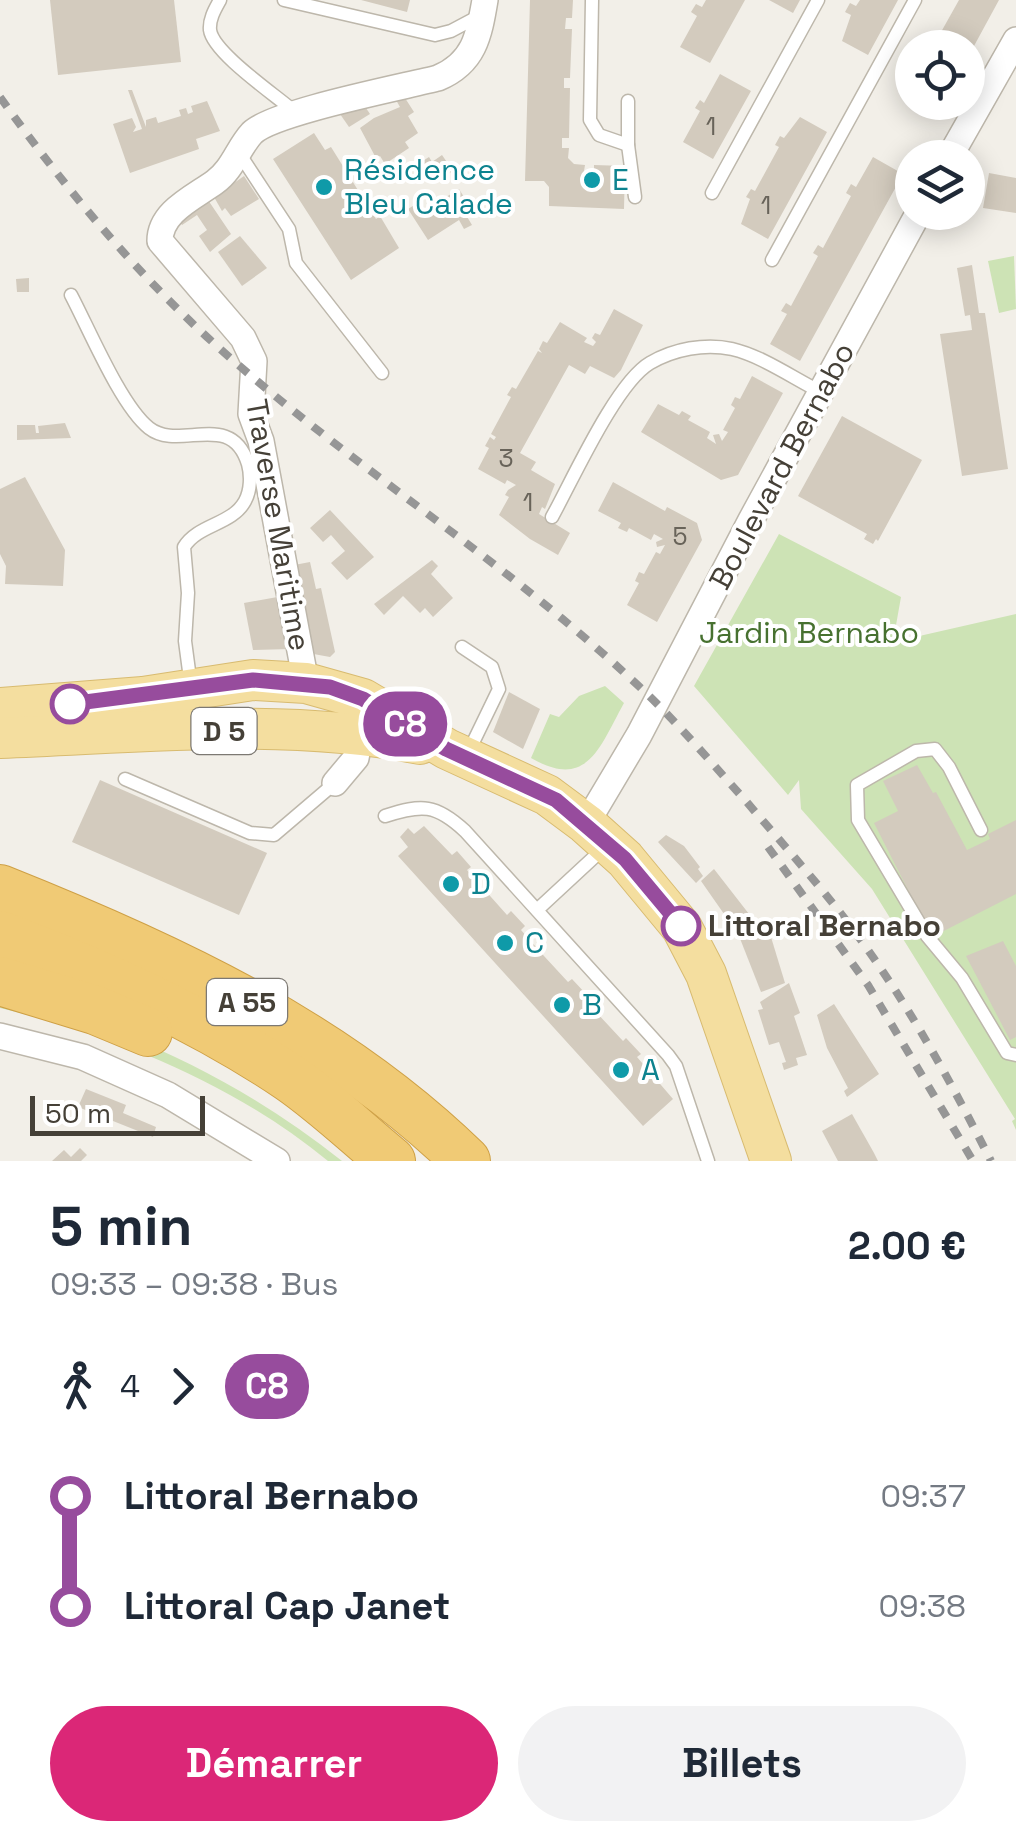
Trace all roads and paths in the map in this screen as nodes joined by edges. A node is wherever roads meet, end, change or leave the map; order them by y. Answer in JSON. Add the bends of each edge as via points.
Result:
{"nodes":[{"id":1,"x":220,"y":0,"type":"edge"},
{"id":2,"x":284,"y":0,"type":"edge"},
{"id":3,"x":592,"y":0,"type":"edge"},
{"id":4,"x":818,"y":0,"type":"edge"},
{"id":5,"x":915,"y":0,"type":"edge"},
{"id":6,"x":484,"y":7,"type":"edge"},
{"id":7,"x":1016,"y":40,"type":"edge"},
{"id":8,"x":628,"y":101,"type":"dead end"},
{"id":9,"x":296,"y":113,"type":"junction"},
{"id":10,"x":959,"y":140,"type":"edge"},
{"id":11,"x":628,"y":145,"type":"junction"},
{"id":12,"x":239,"y":154,"type":"junction"},
{"id":13,"x":712,"y":192,"type":"dead end"},
{"id":14,"x":635,"y":197,"type":"dead end"},
{"id":15,"x":909,"y":230,"type":"edge"},
{"id":16,"x":772,"y":260,"type":"dead end"},
{"id":17,"x":71,"y":295,"type":"dead end"},
{"id":18,"x":382,"y":373,"type":"dead end"},
{"id":19,"x":822,"y":392,"type":"junction"},
{"id":20,"x":552,"y":517,"type":"dead end"},
{"id":21,"x":462,"y":646,"type":"dead end"},
{"id":22,"x":306,"y":683,"type":"junction"},
{"id":23,"x":192,"y":688,"type":"junction"},
{"id":24,"x":0,"y":708,"type":"edge"},
{"id":25,"x":360,"y":732,"type":"junction"},
{"id":26,"x":0,"y":738,"type":"edge"},
{"id":27,"x":456,"y":753,"type":"junction"},
{"id":28,"x":125,"y":779,"type":"dead end"},
{"id":29,"x":335,"y":783,"type":"joint"},
{"id":30,"x":385,"y":816,"type":"dead end"},
{"id":31,"x":981,"y":830,"type":"dead end"},
{"id":32,"x":598,"y":834,"type":"junction"},
{"id":33,"x":0,"y":889,"type":"edge"},
{"id":34,"x":536,"y":910,"type":"junction"},
{"id":35,"x":0,"y":935,"type":"edge"},
{"id":36,"x":0,"y":981,"type":"edge"},
{"id":37,"x":0,"y":1036,"type":"edge"},
{"id":38,"x":1016,"y":1055,"type":"edge"},
{"id":39,"x":277,"y":1161,"type":"edge"},
{"id":40,"x":363,"y":1161,"type":"edge"},
{"id":41,"x":391,"y":1161,"type":"edge"},
{"id":42,"x":466,"y":1161,"type":"edge"},
{"id":43,"x":708,"y":1161,"type":"edge"},
{"id":44,"x":771,"y":1161,"type":"edge"}],
"edges":[{"from":1,"to":9,"type":"lane","via":[[210,30],[217,47]]},
{"from":2,"to":6,"type":"lane","via":[[435,35],[451,32]]},
{"from":3,"to":11,"type":"lane","via":[[590,120],[599,135]]},
{"from":4,"to":13,"type":"lane"},
{"from":5,"to":16,"type":"lane"},
{"from":6,"to":9,"type":"street","name":"Traverse Maritime","via":[[469,59],[456,71]]},
{"from":7,"to":10,"type":"street"},
{"from":8,"to":11,"type":"lane"},
{"from":9,"to":12,"type":"street","name":"Traverse Maritime","via":[[254,130]]},
{"from":11,"to":14,"type":"lane"},
{"from":12,"to":18,"type":"lane","via":[[289,229],[296,264]]},
{"from":12,"to":22,"type":"street","name":"Traverse Maritime","via":[[224,176],[167,216],[160,241],[243,338],[254,360],[252,414]]},
{"from":15,"to":19,"type":"street","name":"Boulevard Bernabo"},
{"from":17,"to":23,"type":"lane","via":[[147,427],[160,435],[224,436],[247,461],[244,503],[184,547]]},
{"from":19,"to":20,"type":"lane","via":[[734,350],[706,346],[648,364],[619,399]]},
{"from":19,"to":32,"type":"street","name":"Boulevard Bernabo","via":[[639,735]]},
{"from":21,"to":27,"type":"lane","via":[[492,667],[500,689]]},
{"from":22,"to":23,"type":"main road","number":"D 5","via":[[253,680]]},
{"from":22,"to":27,"type":"main road","number":"D 5","via":[[363,699]]},
{"from":23,"to":24,"type":"main road","number":"D 5"},
{"from":25,"to":26,"type":"main road","number":"D 5"},
{"from":25,"to":27,"type":"main road","number":"D 5"},
{"from":25,"to":29,"type":"street","via":[[356,758]]},
{"from":27,"to":32,"type":"main road","number":"D 5","via":[[547,795]]},
{"from":28,"to":29,"type":"lane","via":[[250,833],[274,835]]},
{"from":30,"to":34,"type":"lane","via":[[430,808],[450,817]]},
{"from":31,"to":38,"type":"lane","via":[[935,749],[916,751],[857,784],[858,820],[926,936],[962,978],[1007,1053]]},
{"from":32,"to":34,"type":"lane"},
{"from":32,"to":44,"type":"main road","number":"D 5","via":[[651,887],[690,943]]},
{"from":33,"to":42,"type":"highway","number":"A 55","via":[[103,930],[274,1016],[375,1084]]},
{"from":34,"to":43,"type":"lane","via":[[676,1066]]},
{"from":35,"to":41,"type":"highway","number":"A 55","via":[[183,1015],[289,1077]]},
{"from":36,"to":40,"type":"highway","via":[[95,1010],[228,1070]]},
{"from":37,"to":39,"type":"street","via":[[84,1057],[168,1095]]}]}
